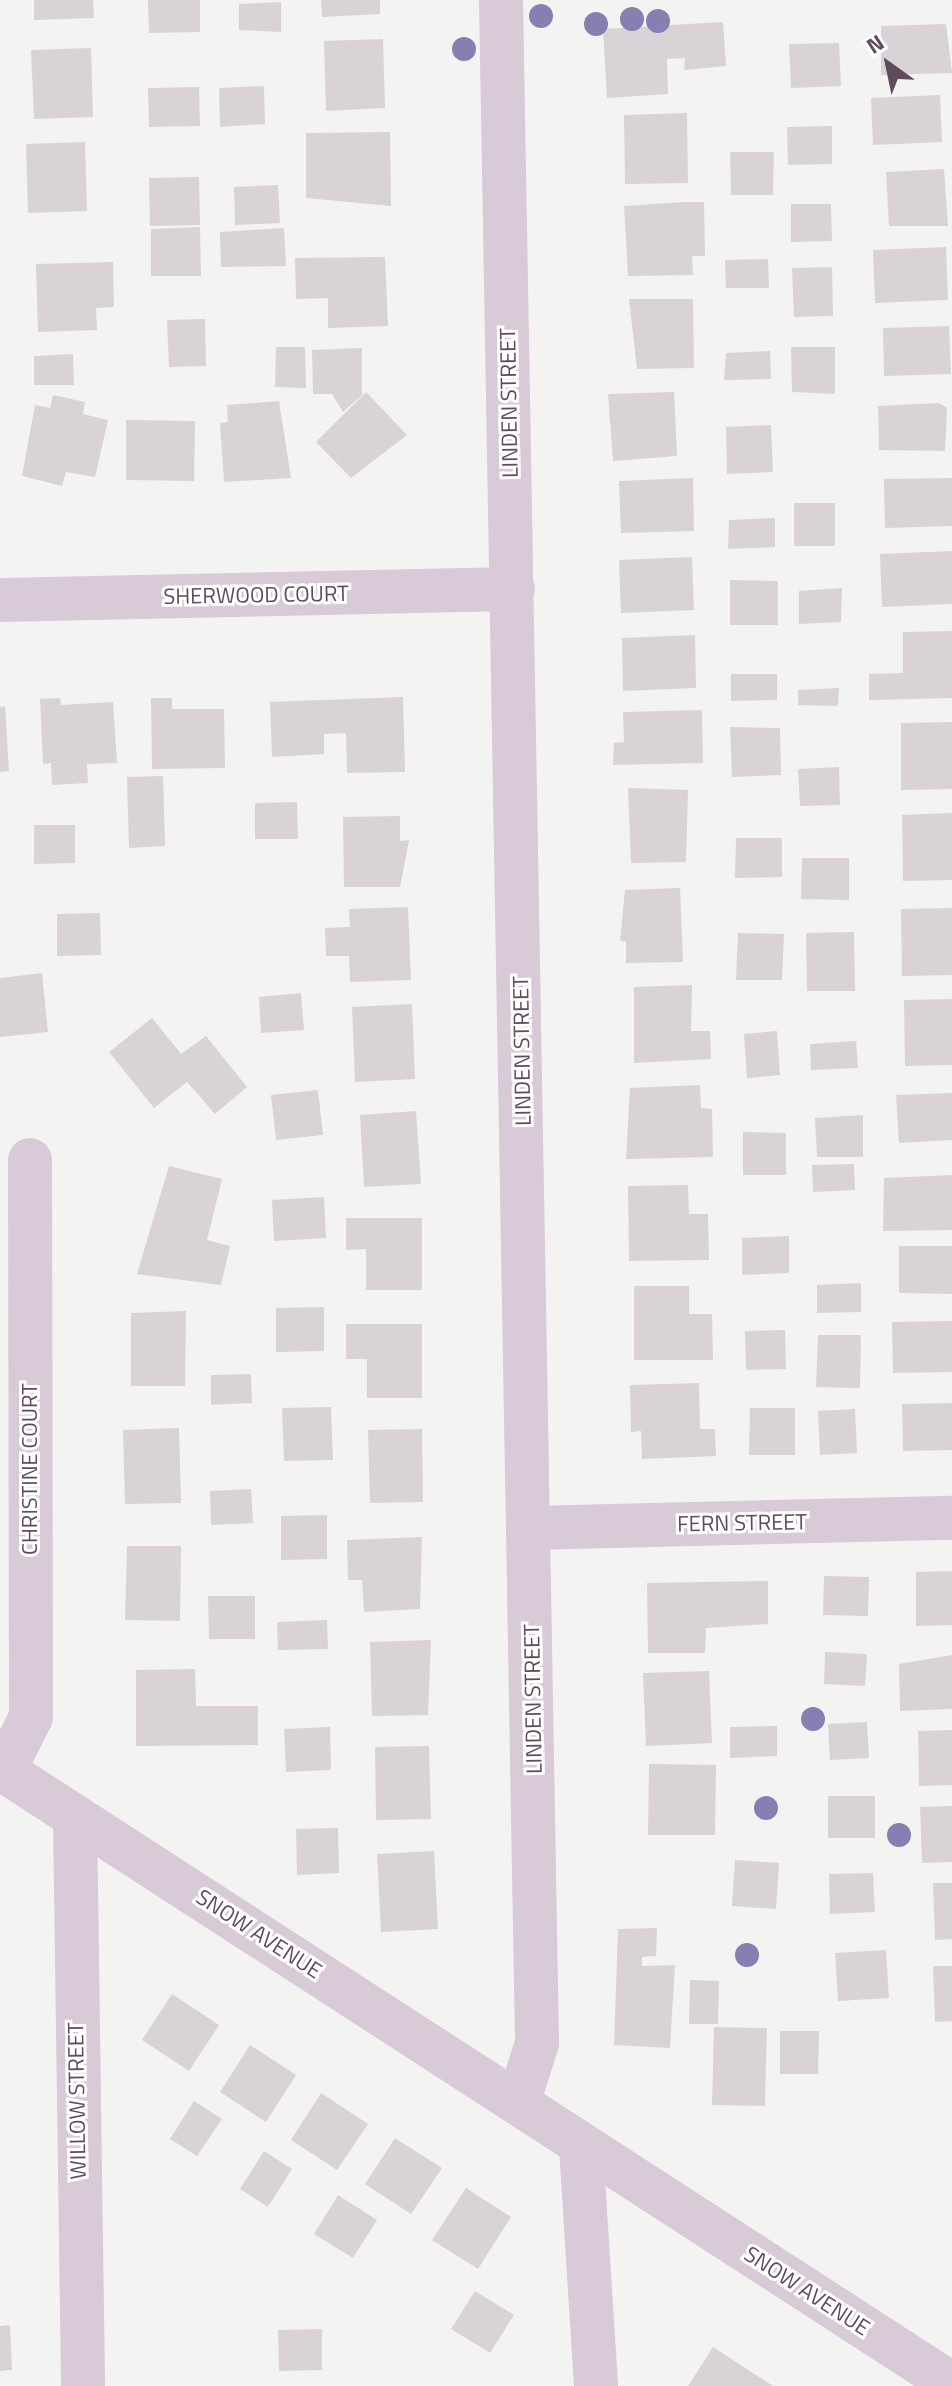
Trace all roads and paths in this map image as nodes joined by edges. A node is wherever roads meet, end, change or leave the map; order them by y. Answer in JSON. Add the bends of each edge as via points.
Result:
{"nodes":[{"id":1,"x":501,"y":0,"type":"edge"},
{"id":2,"x":513,"y":589,"type":"junction"},
{"id":3,"x":0,"y":600,"type":"edge"},
{"id":4,"x":30,"y":1160,"type":"dead end"},
{"id":5,"x":952,"y":1518,"type":"edge"},
{"id":6,"x":531,"y":1528,"type":"junction"},
{"id":7,"x":2,"y":1770,"type":"edge"},
{"id":8,"x":75,"y":1817,"type":"junction"},
{"id":9,"x":519,"y":2100,"type":"junction"},
{"id":10,"x":581,"y":2147,"type":"junction"},
{"id":11,"x":952,"y":2384,"type":"edge"},
{"id":12,"x":83,"y":2386,"type":"edge"},
{"id":13,"x":596,"y":2386,"type":"edge"}],
"edges":[{"from":1,"to":2,"type":"street","name":"LINDEN STREET"},
{"from":2,"to":3,"type":"street","name":"SHERWOOD COURT"},
{"from":2,"to":6,"type":"street","name":"LINDEN STREET"},
{"from":4,"to":7,"type":"street","name":"CHRISTINE COURT","via":[[31,1717]]},
{"from":5,"to":6,"type":"street","name":"FERN STREET"},
{"from":6,"to":9,"type":"street","name":"LINDEN STREET","via":[[537,2043]]},
{"from":7,"to":8,"type":"street","name":"SNOW AVENUE"},
{"from":8,"to":9,"type":"street","name":"SNOW AVENUE"},
{"from":8,"to":12,"type":"street","name":"WILLOW STREET"},
{"from":9,"to":10,"type":"street","name":"SNOW AVENUE"},
{"from":10,"to":11,"type":"street","name":"SNOW AVENUE"},
{"from":10,"to":13,"type":"street"}]}
